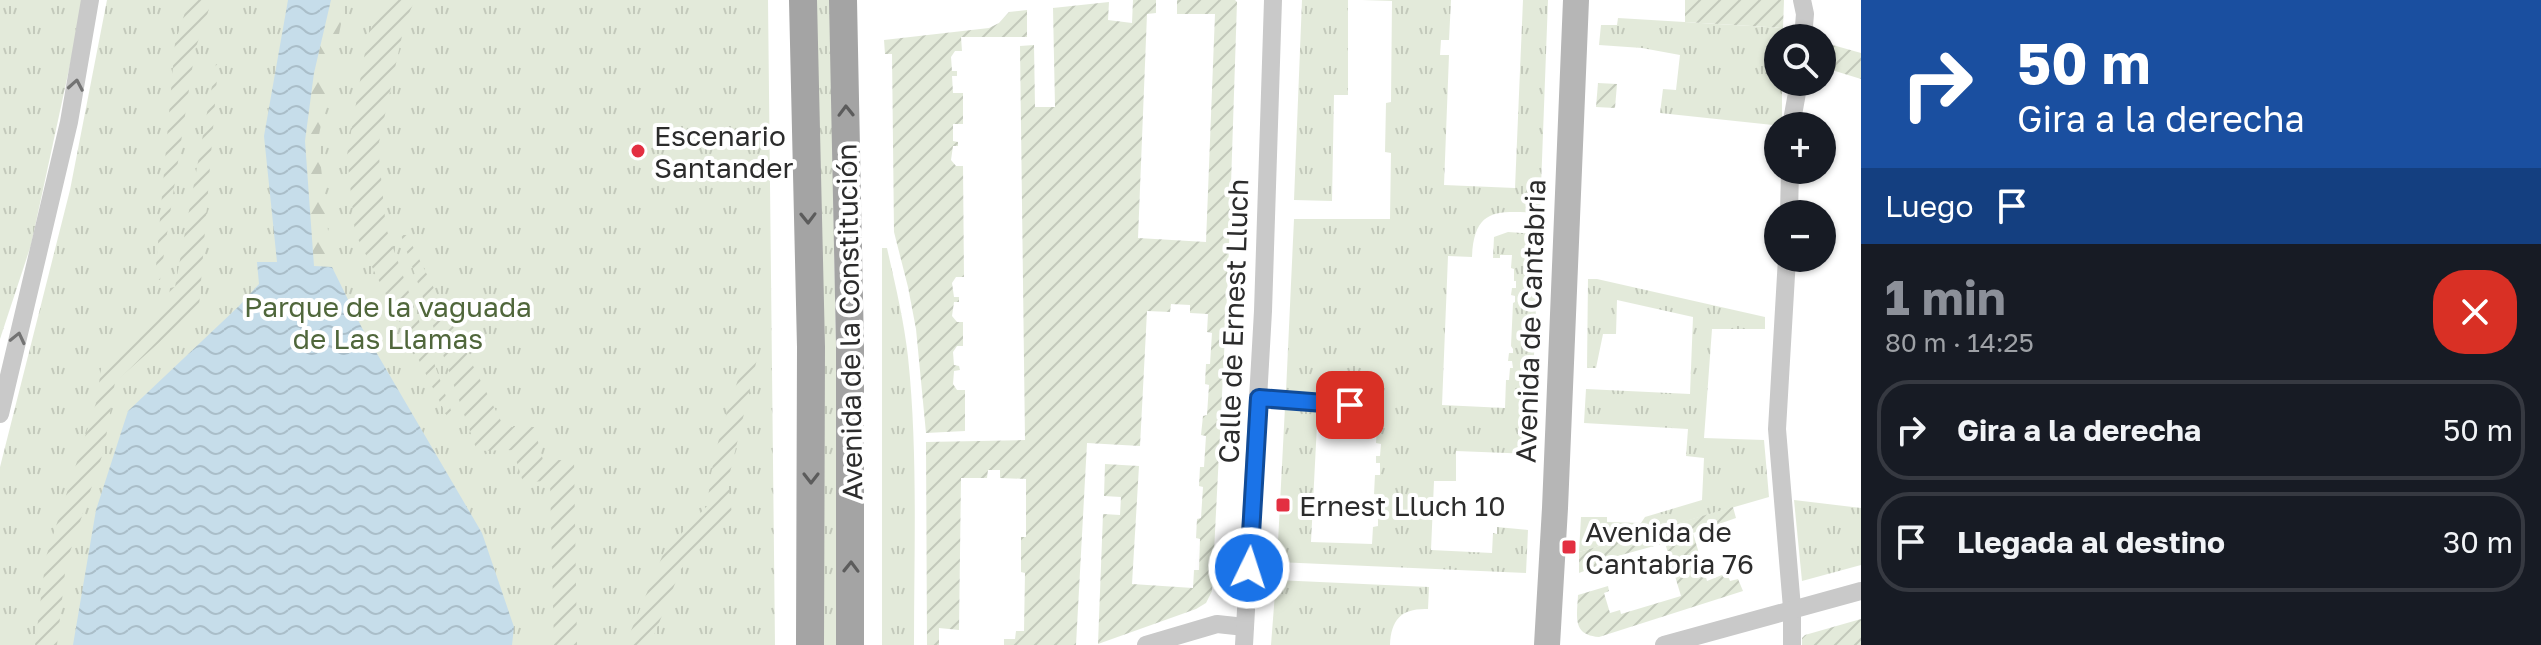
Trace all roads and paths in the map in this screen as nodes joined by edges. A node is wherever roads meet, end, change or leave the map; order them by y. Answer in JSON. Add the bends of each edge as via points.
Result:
{"nodes":[{"id":1,"x":90,"y":0,"type":"edge"},
{"id":2,"x":803,"y":0,"type":"edge"},
{"id":3,"x":843,"y":0,"type":"edge"},
{"id":4,"x":1273,"y":0,"type":"edge"},
{"id":5,"x":1576,"y":0,"type":"edge"},
{"id":6,"x":1802,"y":0,"type":"edge"},
{"id":7,"x":1804,"y":24,"type":"edge"},
{"id":8,"x":1786,"y":272,"type":"edge"},
{"id":9,"x":1259,"y":398,"type":"junction"},
{"id":10,"x":1350,"y":413,"type":"dead end"},
{"id":11,"x":0,"y":414,"type":"edge"},
{"id":12,"x":1861,"y":591,"type":"edge"},
{"id":13,"x":1792,"y":608,"type":"junction"},
{"id":14,"x":1245,"y":636,"type":"edge"},
{"id":15,"x":810,"y":645,"type":"edge"},
{"id":16,"x":850,"y":645,"type":"edge"},
{"id":17,"x":1146,"y":645,"type":"edge"},
{"id":18,"x":1547,"y":645,"type":"edge"},
{"id":19,"x":1664,"y":645,"type":"edge"},
{"id":20,"x":1792,"y":645,"type":"edge"}],
"edges":[{"from":11,"to":1,"type":"street","one_way":true,"via":[[69,122]]},
{"from":2,"to":15,"type":"main road","name":"Avenida de la Constitución","one_way":true,"via":[[811,347]]},
{"from":16,"to":3,"type":"main road","name":"Avenida de la Constitución","one_way":true},
{"from":4,"to":9,"type":"street","name":"Calle de Ernest Lluch"},
{"from":5,"to":18,"type":"main road","name":"Avenida de Cantabria"},
{"from":6,"to":7,"type":"street"},
{"from":8,"to":13,"type":"street","via":[[1777,429]]},
{"from":9,"to":10,"type":"lane","via":[[1350,405]]},
{"from":9,"to":14,"type":"street","name":"Calle de Ernest Lluch"},
{"from":12,"to":13,"type":"street"},
{"from":13,"to":19,"type":"street"},
{"from":13,"to":20,"type":"street"},
{"from":14,"to":17,"type":"street","via":[[1217,624]]}]}
